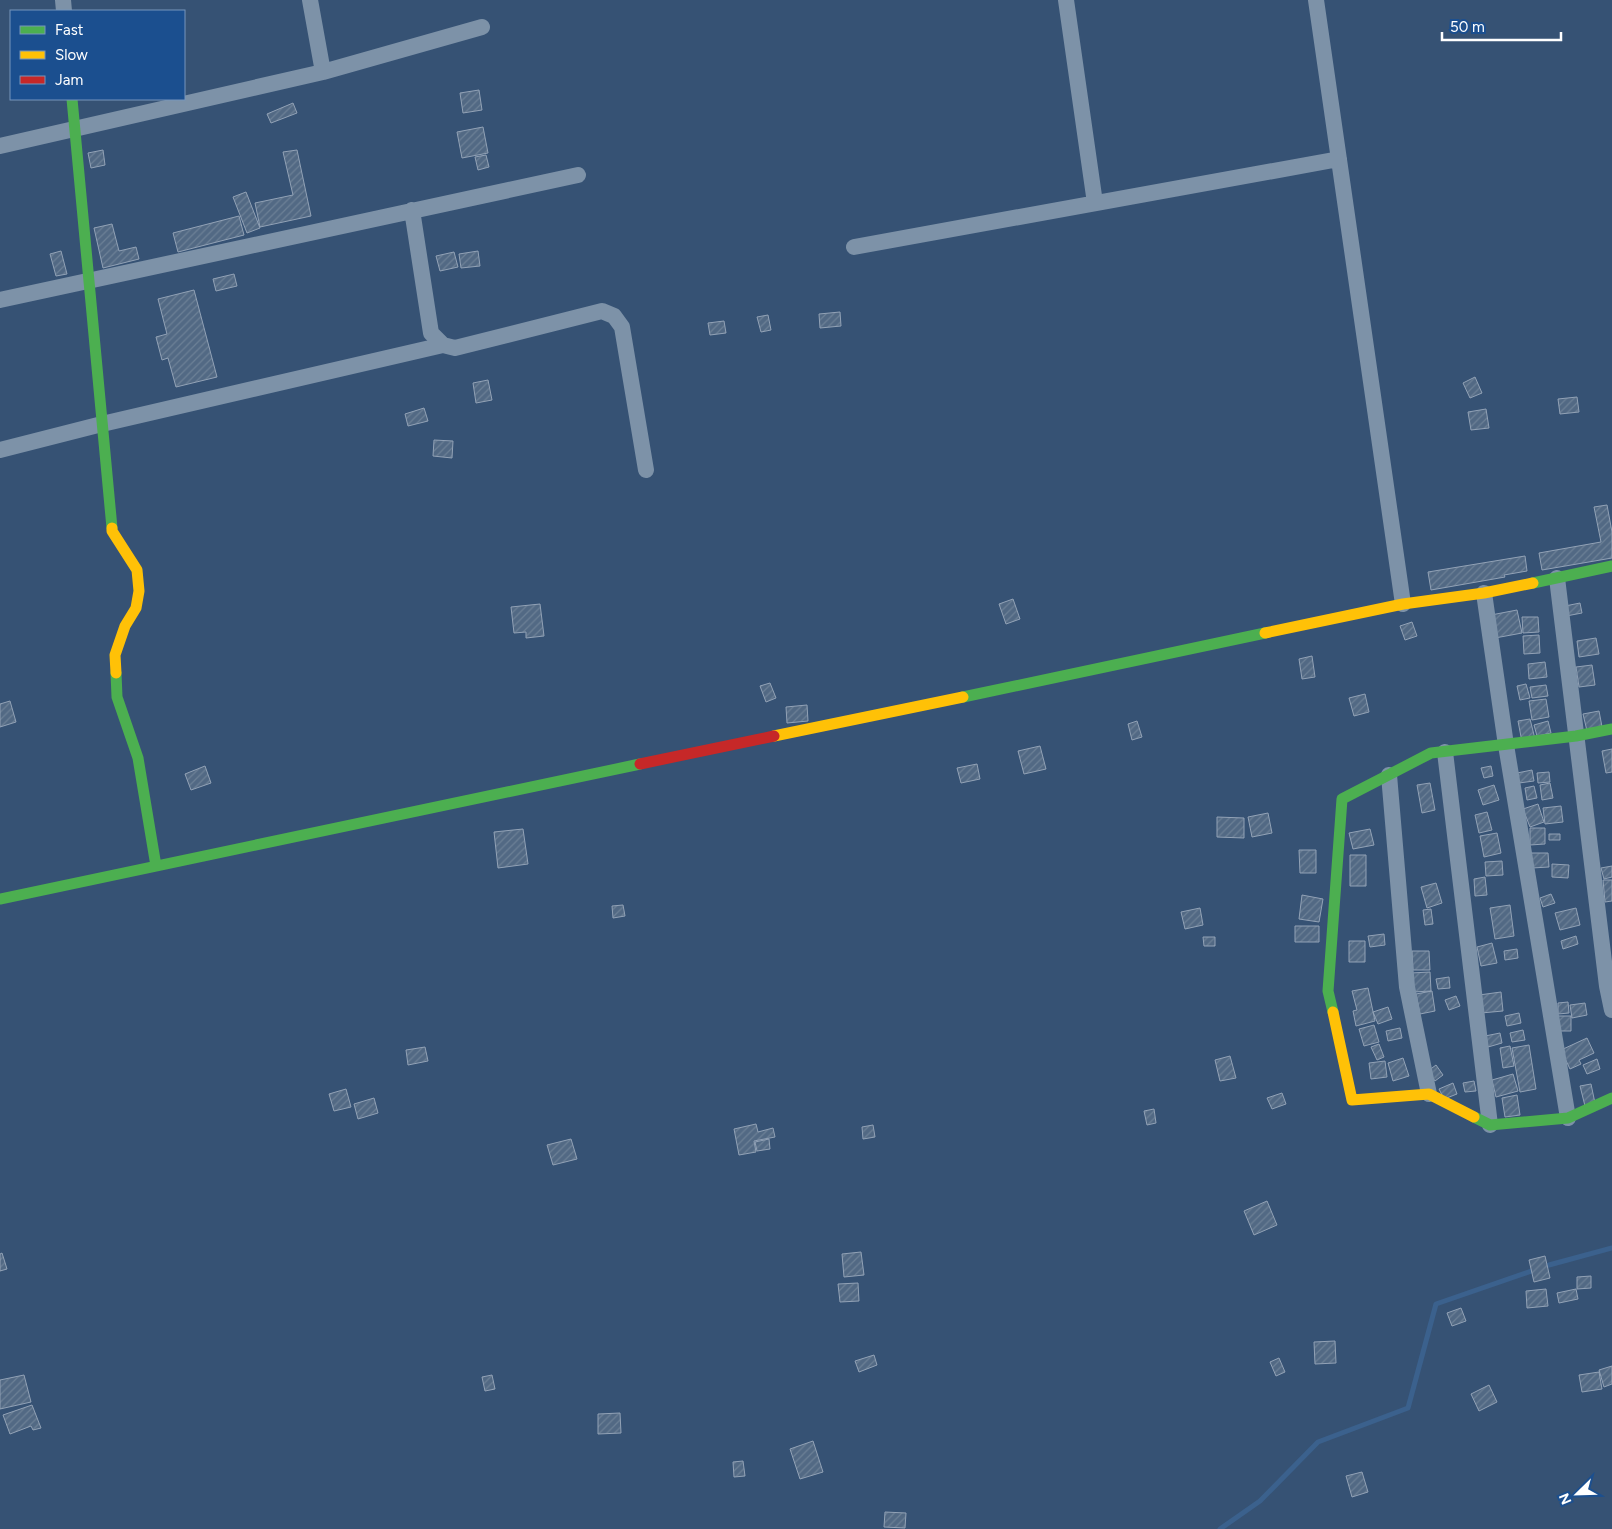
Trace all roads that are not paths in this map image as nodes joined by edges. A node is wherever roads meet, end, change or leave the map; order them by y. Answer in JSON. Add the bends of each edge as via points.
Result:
{"nodes":[{"id":1,"x":310,"y":0,"type":"edge"},
{"id":2,"x":1066,"y":0,"type":"edge"},
{"id":3,"x":1316,"y":0,"type":"edge"},
{"id":4,"x":482,"y":27,"type":"dead end"},
{"id":5,"x":323,"y":72,"type":"junction"},
{"id":6,"x":72,"y":100,"type":"edge"},
{"id":7,"x":75,"y":129,"type":"junction"},
{"id":8,"x":0,"y":146,"type":"edge"},
{"id":9,"x":1339,"y":159,"type":"junction"},
{"id":10,"x":578,"y":175,"type":"dead end"},
{"id":11,"x":1095,"y":203,"type":"junction"},
{"id":12,"x":412,"y":210,"type":"junction"},
{"id":13,"x":854,"y":247,"type":"dead end"},
{"id":14,"x":89,"y":280,"type":"junction"},
{"id":15,"x":0,"y":300,"type":"edge"},
{"id":16,"x":442,"y":345,"type":"junction"},
{"id":17,"x":102,"y":424,"type":"junction"},
{"id":18,"x":0,"y":450,"type":"edge"},
{"id":19,"x":646,"y":470,"type":"dead end"},
{"id":20,"x":1612,"y":566,"type":"edge"},
{"id":21,"x":1557,"y":578,"type":"junction"},
{"id":22,"x":1484,"y":593,"type":"junction"},
{"id":23,"x":1403,"y":604,"type":"junction"},
{"id":24,"x":1612,"y":729,"type":"edge"},
{"id":25,"x":1576,"y":736,"type":"junction"},
{"id":26,"x":1506,"y":745,"type":"junction"},
{"id":27,"x":1445,"y":752,"type":"junction"},
{"id":28,"x":1389,"y":775,"type":"junction"},
{"id":29,"x":156,"y":866,"type":"junction"},
{"id":30,"x":0,"y":899,"type":"edge"},
{"id":31,"x":1612,"y":1010,"type":"edge"},
{"id":32,"x":1428,"y":1094,"type":"junction"},
{"id":33,"x":1612,"y":1098,"type":"edge"},
{"id":34,"x":1568,"y":1118,"type":"junction"},
{"id":35,"x":1490,"y":1125,"type":"junction"}],
"edges":[{"from":1,"to":5,"type":"street"},
{"from":2,"to":11,"type":"street"},
{"from":3,"to":9,"type":"street"},
{"from":4,"to":5,"type":"street"},
{"from":5,"to":7,"type":"street"},
{"from":6,"to":7,"type":"street"},
{"from":7,"to":8,"type":"street"},
{"from":7,"to":14,"type":"street"},
{"from":9,"to":11,"type":"street"},
{"from":9,"to":23,"type":"street"},
{"from":10,"to":12,"type":"street"},
{"from":11,"to":13,"type":"street"},
{"from":12,"to":14,"type":"street"},
{"from":12,"to":16,"type":"street","via":[[431,333]]},
{"from":14,"to":15,"type":"street"},
{"from":14,"to":17,"type":"street"},
{"from":16,"to":17,"type":"street"},
{"from":16,"to":19,"type":"street","via":[[455,348],[602,311],[614,316],[622,327]]},
{"from":17,"to":18,"type":"street"},
{"from":17,"to":29,"type":"street","via":[[112,531],[137,570],[139,591],[136,608],[125,626],[116,655],[117,697],[138,758]]},
{"from":20,"to":21,"type":"street"},
{"from":21,"to":22,"type":"street"},
{"from":21,"to":25,"type":"street"},
{"from":22,"to":23,"type":"street"},
{"from":22,"to":26,"type":"street"},
{"from":23,"to":29,"type":"street"},
{"from":24,"to":25,"type":"street"},
{"from":25,"to":26,"type":"street"},
{"from":25,"to":31,"type":"street"},
{"from":26,"to":27,"type":"street"},
{"from":26,"to":34,"type":"street"},
{"from":27,"to":28,"type":"street","via":[[1431,753]]},
{"from":27,"to":35,"type":"street"},
{"from":28,"to":32,"type":"street","via":[[1406,987]]},
{"from":28,"to":32,"type":"street","via":[[1342,799],[1328,991],[1352,1100]]},
{"from":29,"to":30,"type":"street"},
{"from":32,"to":35,"type":"street"},
{"from":33,"to":34,"type":"street"},
{"from":34,"to":35,"type":"street"}]}
